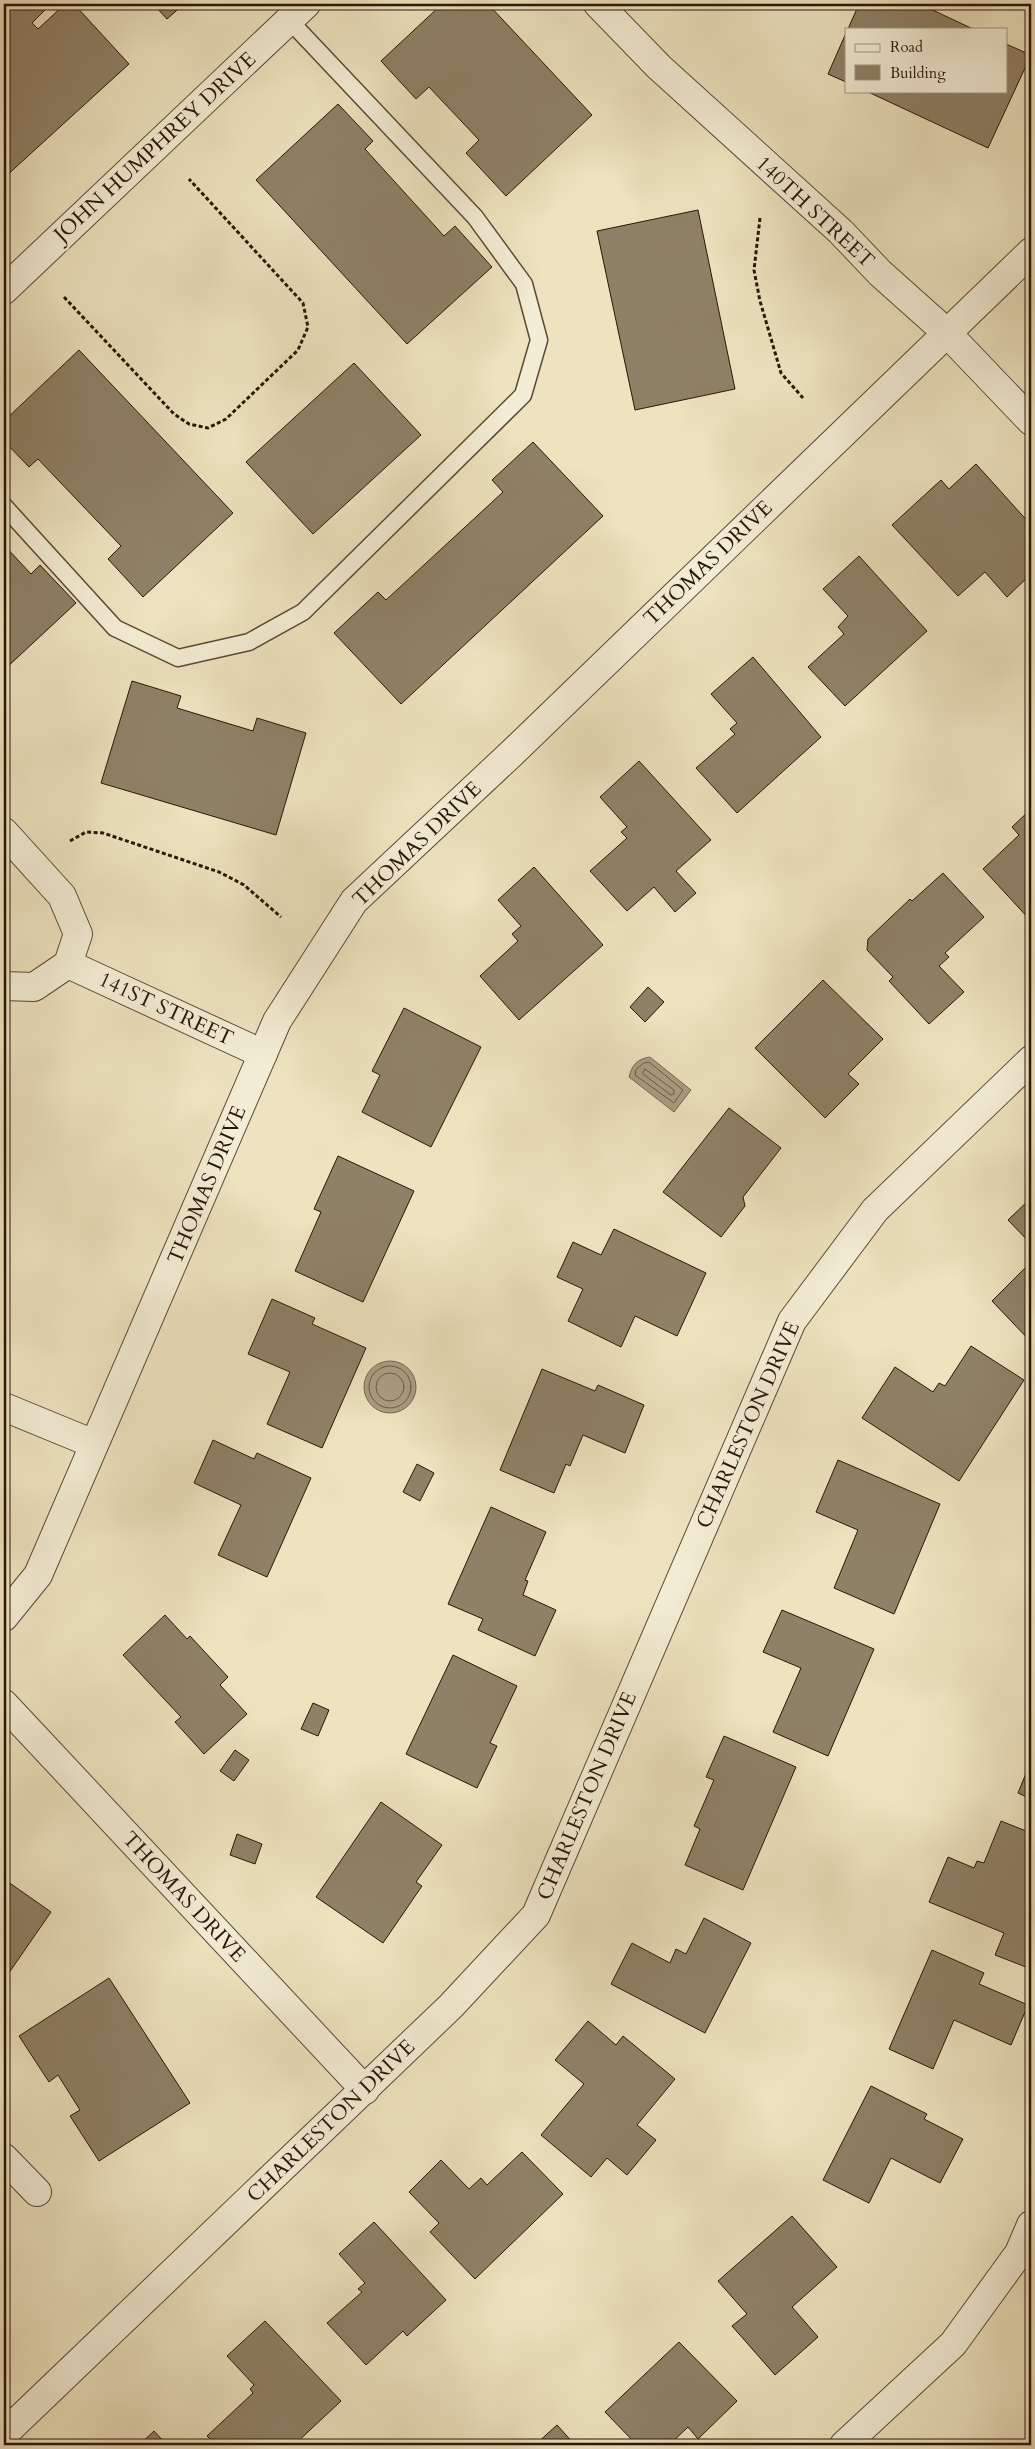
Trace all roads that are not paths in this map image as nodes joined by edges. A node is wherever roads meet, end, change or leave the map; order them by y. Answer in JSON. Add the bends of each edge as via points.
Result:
{"nodes":[{"id":1,"x":598,"y":4,"type":"edge"},
{"id":2,"x":298,"y":12,"type":"edge"},
{"id":3,"x":1031,"y":252,"type":"edge"},
{"id":4,"x":4,"y":290,"type":"edge"},
{"id":5,"x":946,"y":332,"type":"junction"},
{"id":6,"x":1031,"y":421,"type":"edge"},
{"id":7,"x":4,"y":506,"type":"edge"},
{"id":8,"x":4,"y":832,"type":"edge"},
{"id":9,"x":68,"y":964,"type":"junction"},
{"id":10,"x":4,"y":986,"type":"edge"},
{"id":11,"x":263,"y":1054,"type":"junction"},
{"id":12,"x":1031,"y":1060,"type":"edge"},
{"id":13,"x":4,"y":1407,"type":"edge"},
{"id":14,"x":94,"y":1444,"type":"junction"},
{"id":15,"x":4,"y":1617,"type":"edge"},
{"id":16,"x":4,"y":1704,"type":"edge"},
{"id":17,"x":365,"y":2090,"type":"junction"},
{"id":18,"x":4,"y":2158,"type":"edge"},
{"id":19,"x":37,"y":2192,"type":"dead end"},
{"id":20,"x":1031,"y":2225,"type":"edge"},
{"id":21,"x":4,"y":2434,"type":"edge"},
{"id":22,"x":844,"y":2445,"type":"edge"}],
"edges":[{"from":1,"to":5,"type":"street","name":"140TH STREET","via":[[659,67]]},
{"from":2,"to":4,"type":"street","name":"JOHN HUMPHREY DRIVE"},
{"from":2,"to":7,"type":"lane","via":[[475,217],[524,284],[539,340],[523,395],[303,612],[249,642],[178,658],[115,628]]},
{"from":3,"to":5,"type":"street","name":"THOMAS DRIVE"},
{"from":5,"to":6,"type":"street","name":"140TH STREET"},
{"from":5,"to":11,"type":"street","name":"THOMAS DRIVE","via":[[512,753],[354,901],[277,1021]]},
{"from":8,"to":9,"type":"street","via":[[62,896],[78,934]]},
{"from":9,"to":10,"type":"street","via":[[34,986]]},
{"from":9,"to":11,"type":"street","name":"141ST STREET"},
{"from":11,"to":14,"type":"street","name":"THOMAS DRIVE"},
{"from":12,"to":17,"type":"street","name":"CHARLESTON DRIVE","via":[[875,1210],[792,1321],[536,1915],[452,2006]]},
{"from":13,"to":14,"type":"street"},
{"from":14,"to":15,"type":"street","name":"THOMAS DRIVE","via":[[38,1575]]},
{"from":16,"to":17,"type":"street","name":"THOMAS DRIVE"},
{"from":17,"to":21,"type":"street","name":"CHARLESTON DRIVE"},
{"from":18,"to":19,"type":"street"},
{"from":20,"to":22,"type":"street","via":[[1019,2254],[952,2344]]}]}
